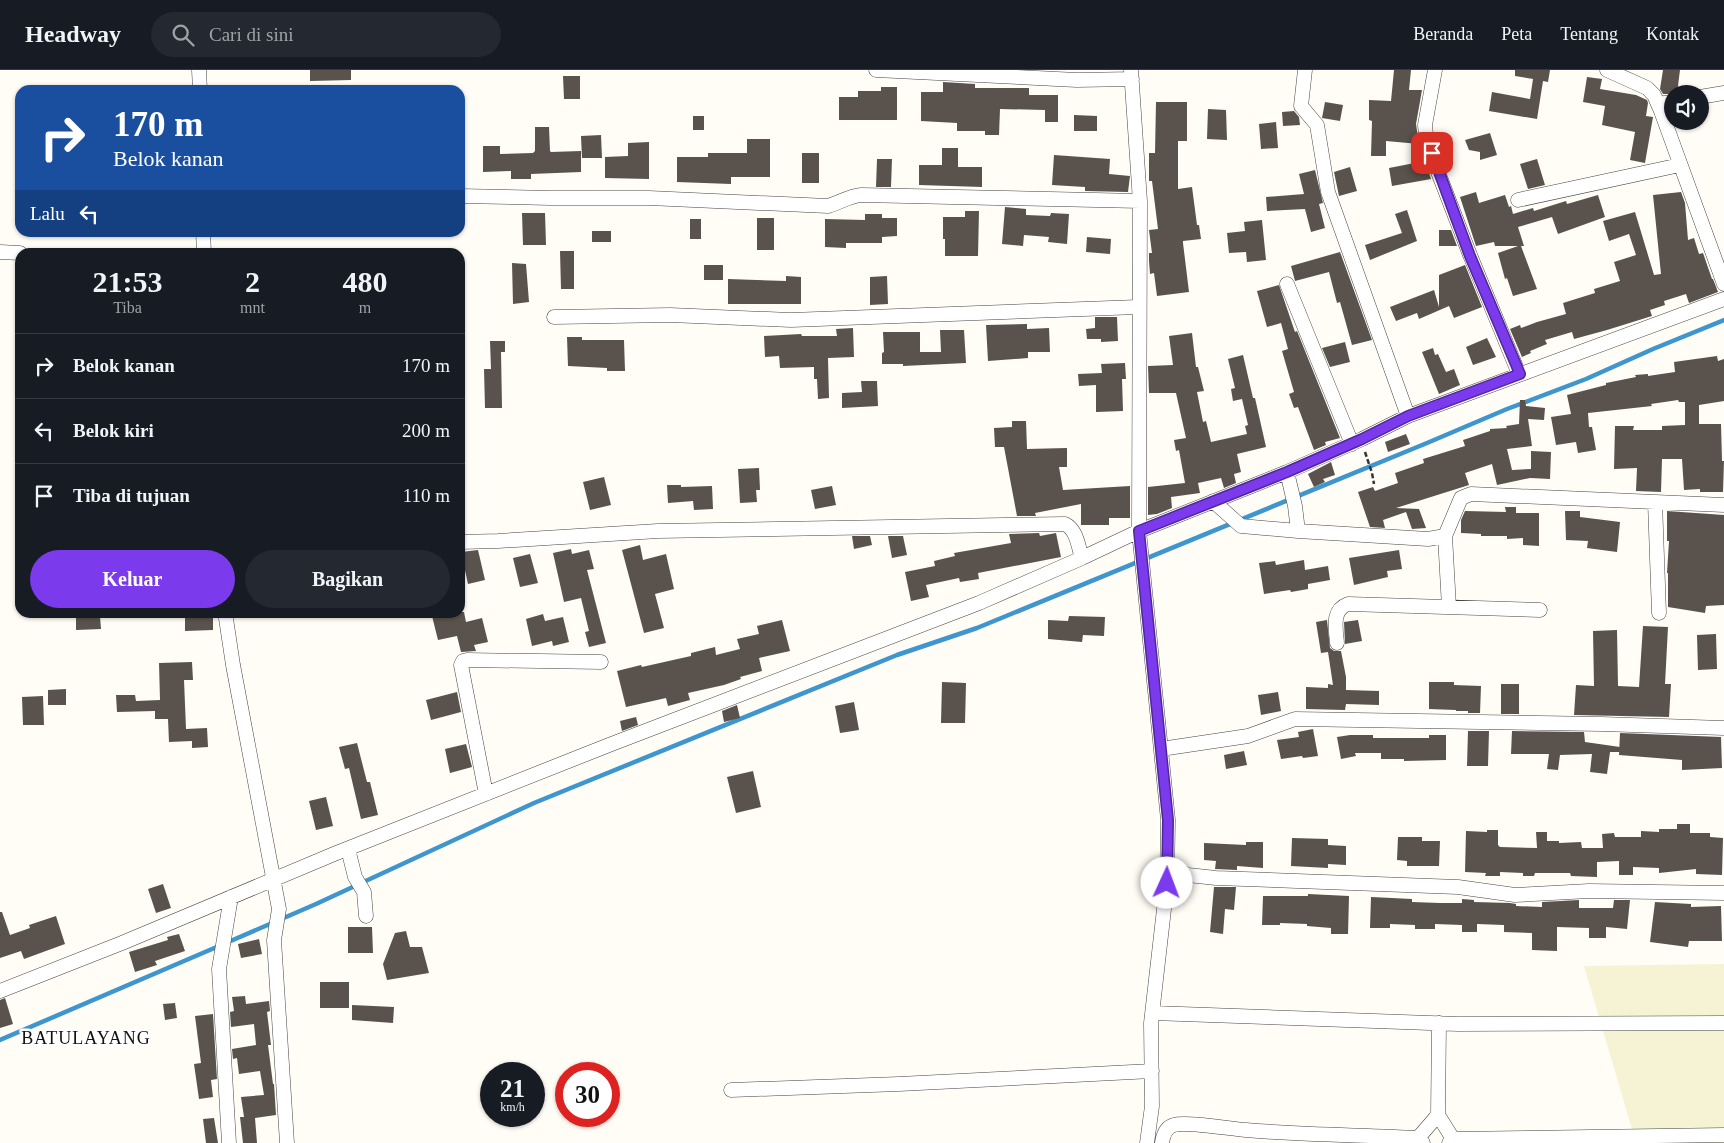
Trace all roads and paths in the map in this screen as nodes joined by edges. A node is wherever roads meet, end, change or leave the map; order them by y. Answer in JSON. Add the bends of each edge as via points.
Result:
{"nodes":[{"id":1,"x":199,"y":70,"type":"edge"},
{"id":2,"x":876,"y":70,"type":"edge"},
{"id":3,"x":1305,"y":70,"type":"edge"},
{"id":4,"x":1435,"y":70,"type":"edge"},
{"id":5,"x":1607,"y":70,"type":"edge"},
{"id":6,"x":1131,"y":75,"type":"edge"},
{"id":7,"x":200,"y":85,"type":"edge"},
{"id":8,"x":1724,"y":93,"type":"edge"},
{"id":9,"x":1709,"y":96,"type":"edge"},
{"id":10,"x":1664,"y":103,"type":"edge"},
{"id":11,"x":1658,"y":104,"type":"junction"},
{"id":12,"x":1680,"y":165,"type":"junction"},
{"id":13,"x":465,"y":196,"type":"edge"},
{"id":14,"x":1140,"y":200,"type":"junction"},
{"id":15,"x":1518,"y":200,"type":"dead end"},
{"id":16,"x":0,"y":252,"type":"edge"},
{"id":17,"x":15,"y":253,"type":"edge"},
{"id":18,"x":1288,"y":284,"type":"dead end"},
{"id":19,"x":1724,"y":284,"type":"edge"},
{"id":20,"x":1724,"y":299,"type":"edge"},
{"id":21,"x":1138,"y":307,"type":"junction"},
{"id":22,"x":554,"y":317,"type":"dead end"},
{"id":23,"x":1520,"y":374,"type":"junction"},
{"id":24,"x":1408,"y":416,"type":"junction"},
{"id":25,"x":1352,"y":444,"type":"junction"},
{"id":26,"x":1366,"y":455,"type":"dead end"},
{"id":27,"x":1287,"y":472,"type":"junction"},
{"id":28,"x":1374,"y":484,"type":"dead end"},
{"id":29,"x":1213,"y":501,"type":"junction"},
{"id":30,"x":1655,"y":502,"type":"junction"},
{"id":31,"x":1724,"y":505,"type":"edge"},
{"id":32,"x":1139,"y":531,"type":"junction"},
{"id":33,"x":1298,"y":532,"type":"junction"},
{"id":34,"x":1445,"y":536,"type":"junction"},
{"id":35,"x":465,"y":542,"type":"edge"},
{"id":36,"x":1082,"y":558,"type":"junction"},
{"id":37,"x":1449,"y":607,"type":"junction"},
{"id":38,"x":1540,"y":610,"type":"dead end"},
{"id":39,"x":1659,"y":613,"type":"dead end"},
{"id":40,"x":226,"y":618,"type":"edge"},
{"id":41,"x":1337,"y":644,"type":"dead end"},
{"id":42,"x":601,"y":662,"type":"dead end"},
{"id":43,"x":1724,"y":728,"type":"edge"},
{"id":44,"x":1161,"y":749,"type":"junction"},
{"id":45,"x":486,"y":794,"type":"junction"},
{"id":46,"x":348,"y":849,"type":"junction"},
{"id":47,"x":1168,"y":866,"type":"junction"},
{"id":48,"x":274,"y":879,"type":"junction"},
{"id":49,"x":1724,"y":893,"type":"edge"},
{"id":50,"x":231,"y":897,"type":"junction"},
{"id":51,"x":366,"y":916,"type":"dead end"},
{"id":52,"x":0,"y":991,"type":"edge"},
{"id":53,"x":1153,"y":1013,"type":"junction"},
{"id":54,"x":1439,"y":1023,"type":"junction"},
{"id":55,"x":1724,"y":1023,"type":"edge"},
{"id":56,"x":1152,"y":1071,"type":"junction"},
{"id":57,"x":731,"y":1090,"type":"dead end"},
{"id":58,"x":1438,"y":1115,"type":"junction"},
{"id":59,"x":1724,"y":1135,"type":"edge"},
{"id":60,"x":1420,"y":1140,"type":"edge"},
{"id":61,"x":1451,"y":1141,"type":"edge"},
{"id":62,"x":229,"y":1143,"type":"edge"},
{"id":63,"x":287,"y":1143,"type":"edge"},
{"id":64,"x":1147,"y":1143,"type":"edge"},
{"id":65,"x":1162,"y":1143,"type":"edge"}],
"edges":[{"from":1,"to":7,"type":"street"},
{"from":2,"to":6,"type":"street","via":[[1077,80]]},
{"from":3,"to":24,"type":"street","via":[[1301,106],[1317,125],[1328,192]]},
{"from":4,"to":23,"type":"street","via":[[1426,135],[1470,256]]},
{"from":5,"to":11,"type":"street","via":[[1647,88]]},
{"from":6,"to":14,"type":"street"},
{"from":8,"to":9,"type":"street"},
{"from":10,"to":11,"type":"street"},
{"from":11,"to":12,"type":"street"},
{"from":12,"to":15,"type":"street"},
{"from":12,"to":19,"type":"street"},
{"from":13,"to":14,"type":"street","via":[[649,198],[828,206],[861,195]]},
{"from":14,"to":21,"type":"street"},
{"from":16,"to":17,"type":"street"},
{"from":18,"to":25,"type":"street"},
{"from":20,"to":23,"type":"street"},
{"from":21,"to":22,"type":"street","via":[[791,320],[670,314]]},
{"from":21,"to":32,"type":"street"},
{"from":23,"to":24,"type":"street"},
{"from":24,"to":25,"type":"street"},
{"from":25,"to":27,"type":"street"},
{"from":26,"to":28,"type":"path"},
{"from":27,"to":29,"type":"street"},
{"from":27,"to":33,"type":"street"},
{"from":29,"to":32,"type":"street"},
{"from":29,"to":33,"type":"street","via":[[1236,522]]},
{"from":30,"to":31,"type":"street"},
{"from":30,"to":34,"type":"street","via":[[1471,494],[1461,498]]},
{"from":30,"to":39,"type":"street"},
{"from":32,"to":36,"type":"street"},
{"from":32,"to":44,"type":"street"},
{"from":33,"to":34,"type":"street","via":[[1428,539]]},
{"from":34,"to":37,"type":"street"},
{"from":35,"to":36,"type":"street","via":[[658,532],[1065,524],[1074,532]]},
{"from":36,"to":45,"type":"street","via":[[979,603]]},
{"from":37,"to":38,"type":"street"},
{"from":37,"to":41,"type":"street","via":[[1345,605],[1336,615]]},
{"from":40,"to":48,"type":"street"},
{"from":42,"to":45,"type":"street","via":[[463,661],[461,665]]},
{"from":43,"to":44,"type":"street","via":[[1295,719],[1248,736]]},
{"from":44,"to":47,"type":"street","via":[[1168,820]]},
{"from":45,"to":46,"type":"street"},
{"from":46,"to":48,"type":"street"},
{"from":46,"to":51,"type":"street","via":[[355,877],[364,892]]},
{"from":47,"to":49,"type":"street","via":[[1188,876],[1458,887],[1515,895]]},
{"from":47,"to":53,"type":"street"},
{"from":48,"to":50,"type":"street"},
{"from":48,"to":63,"type":"street","via":[[279,909],[274,940]]},
{"from":50,"to":52,"type":"street"},
{"from":50,"to":62,"type":"street","via":[[219,969]]},
{"from":53,"to":54,"type":"street"},
{"from":53,"to":56,"type":"street"},
{"from":54,"to":55,"type":"street"},
{"from":54,"to":58,"type":"street"},
{"from":56,"to":57,"type":"street"},
{"from":56,"to":64,"type":"street"},
{"from":58,"to":60,"type":"street"},
{"from":58,"to":61,"type":"street"},
{"from":59,"to":61,"type":"street"},
{"from":60,"to":65,"type":"street","via":[[1174,1124],[1169,1127]]}]}
